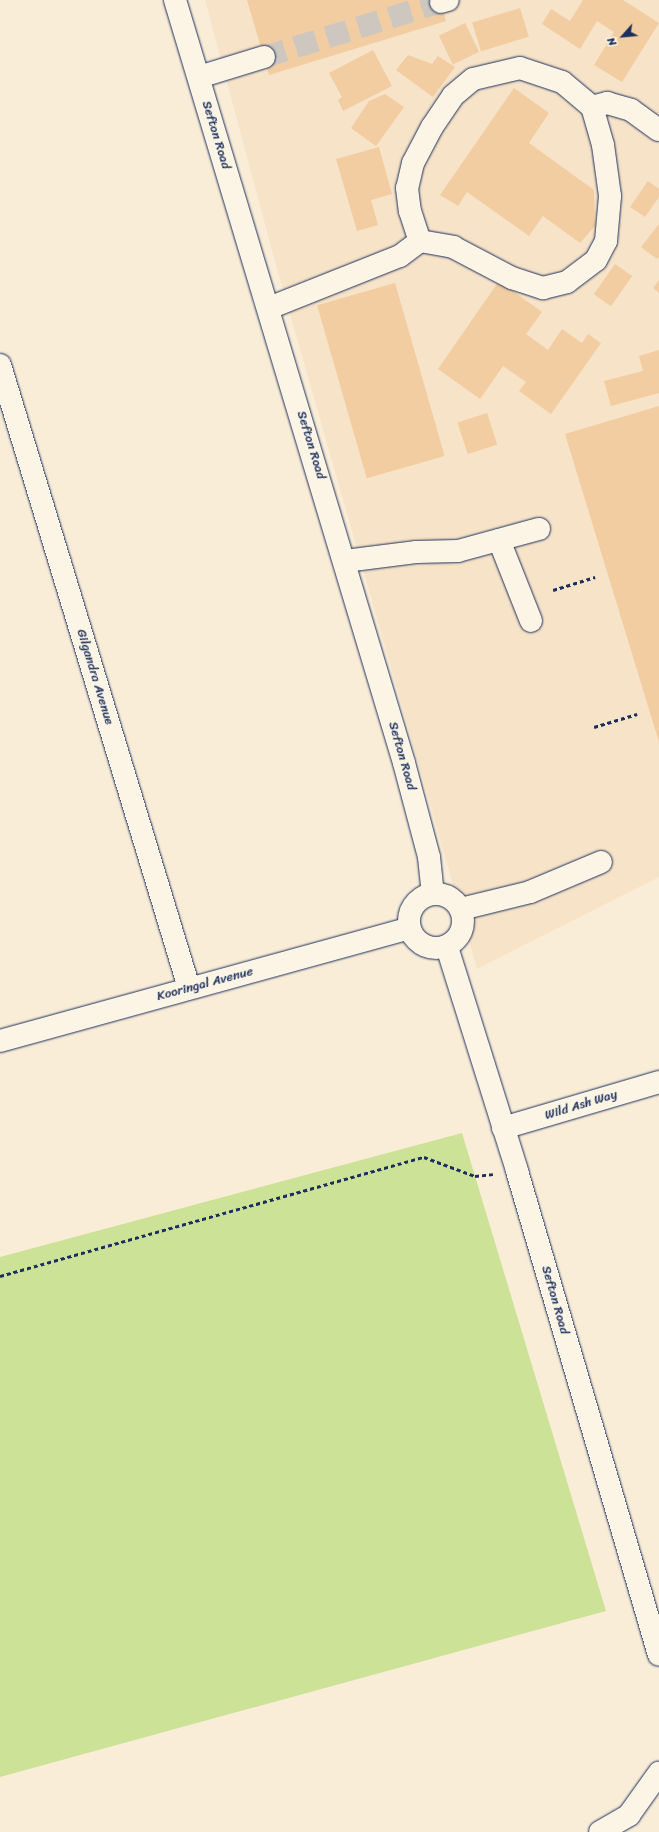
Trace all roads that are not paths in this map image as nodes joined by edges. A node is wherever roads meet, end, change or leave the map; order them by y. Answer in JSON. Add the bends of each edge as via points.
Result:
{"nodes":[{"id":1,"x":175,"y":0,"type":"edge"},
{"id":2,"x":264,"y":57,"type":"tunnel mouth"},
{"id":3,"x":198,"y":77,"type":"junction"},
{"id":4,"x":592,"y":107,"type":"junction"},
{"id":5,"x":659,"y":130,"type":"edge"},
{"id":6,"x":420,"y":241,"type":"junction"},
{"id":7,"x":269,"y":308,"type":"junction"},
{"id":8,"x":0,"y":365,"type":"edge"},
{"id":9,"x":539,"y":529,"type":"dead end"},
{"id":10,"x":499,"y":540,"type":"junction"},
{"id":11,"x":345,"y":561,"type":"junction"},
{"id":12,"x":532,"y":621,"type":"dead end"},
{"id":13,"x":601,"y":862,"type":"dead end"},
{"id":14,"x":433,"y":894,"type":"junction"},
{"id":15,"x":462,"y":909,"type":"junction"},
{"id":16,"x":409,"y":928,"type":"junction"},
{"id":17,"x":447,"y":947,"type":"junction"},
{"id":18,"x":189,"y":988,"type":"junction"},
{"id":19,"x":0,"y":1041,"type":"edge"},
{"id":20,"x":659,"y":1082,"type":"edge"},
{"id":21,"x":503,"y":1128,"type":"junction"},
{"id":22,"x":659,"y":1655,"type":"edge"},
{"id":23,"x":659,"y":1772,"type":"edge"},
{"id":24,"x":600,"y":1832,"type":"edge"}],
"edges":[{"from":1,"to":3,"type":"street","name":"Sefton Road"},
{"from":2,"to":3,"type":"street"},
{"from":3,"to":7,"type":"street","name":"Sefton Road"},
{"from":4,"to":5,"type":"street","via":[[607,103],[631,110]]},
{"from":4,"to":6,"type":"street","via":[[562,82],[520,68],[473,79],[453,96],[432,127],[414,163],[407,188],[410,211]]},
{"from":4,"to":6,"type":"street","via":[[604,145],[610,196],[606,241],[596,260],[567,282],[543,288],[512,278],[453,247]]},
{"from":6,"to":7,"type":"street","via":[[400,256]]},
{"from":7,"to":11,"type":"street","name":"Sefton Road"},
{"from":8,"to":18,"type":"street","name":"Gilgandra Avenue"},
{"from":9,"to":10,"type":"street"},
{"from":10,"to":11,"type":"street","via":[[458,551],[416,552]]},
{"from":10,"to":12,"type":"street"},
{"from":11,"to":14,"type":"street","name":"Sefton Road","via":[[429,857]]},
{"from":13,"to":15,"type":"street","via":[[530,892]]},
{"from":14,"to":15,"type":"street","via":[[454,900]]},
{"from":14,"to":16,"type":"street","via":[[413,906]]},
{"from":15,"to":17,"type":"street","via":[[462,931]]},
{"from":16,"to":17,"type":"street","via":[[424,946]]},
{"from":16,"to":18,"type":"street","name":"Kooringal Avenue"},
{"from":17,"to":21,"type":"street","name":"Sefton Road"},
{"from":18,"to":19,"type":"street","name":"Kooringal Avenue"},
{"from":20,"to":21,"type":"street","name":"Wild Ash Way"},
{"from":21,"to":22,"type":"street","name":"Sefton Road"},
{"from":23,"to":24,"type":"street","via":[[629,1815]]}]}
